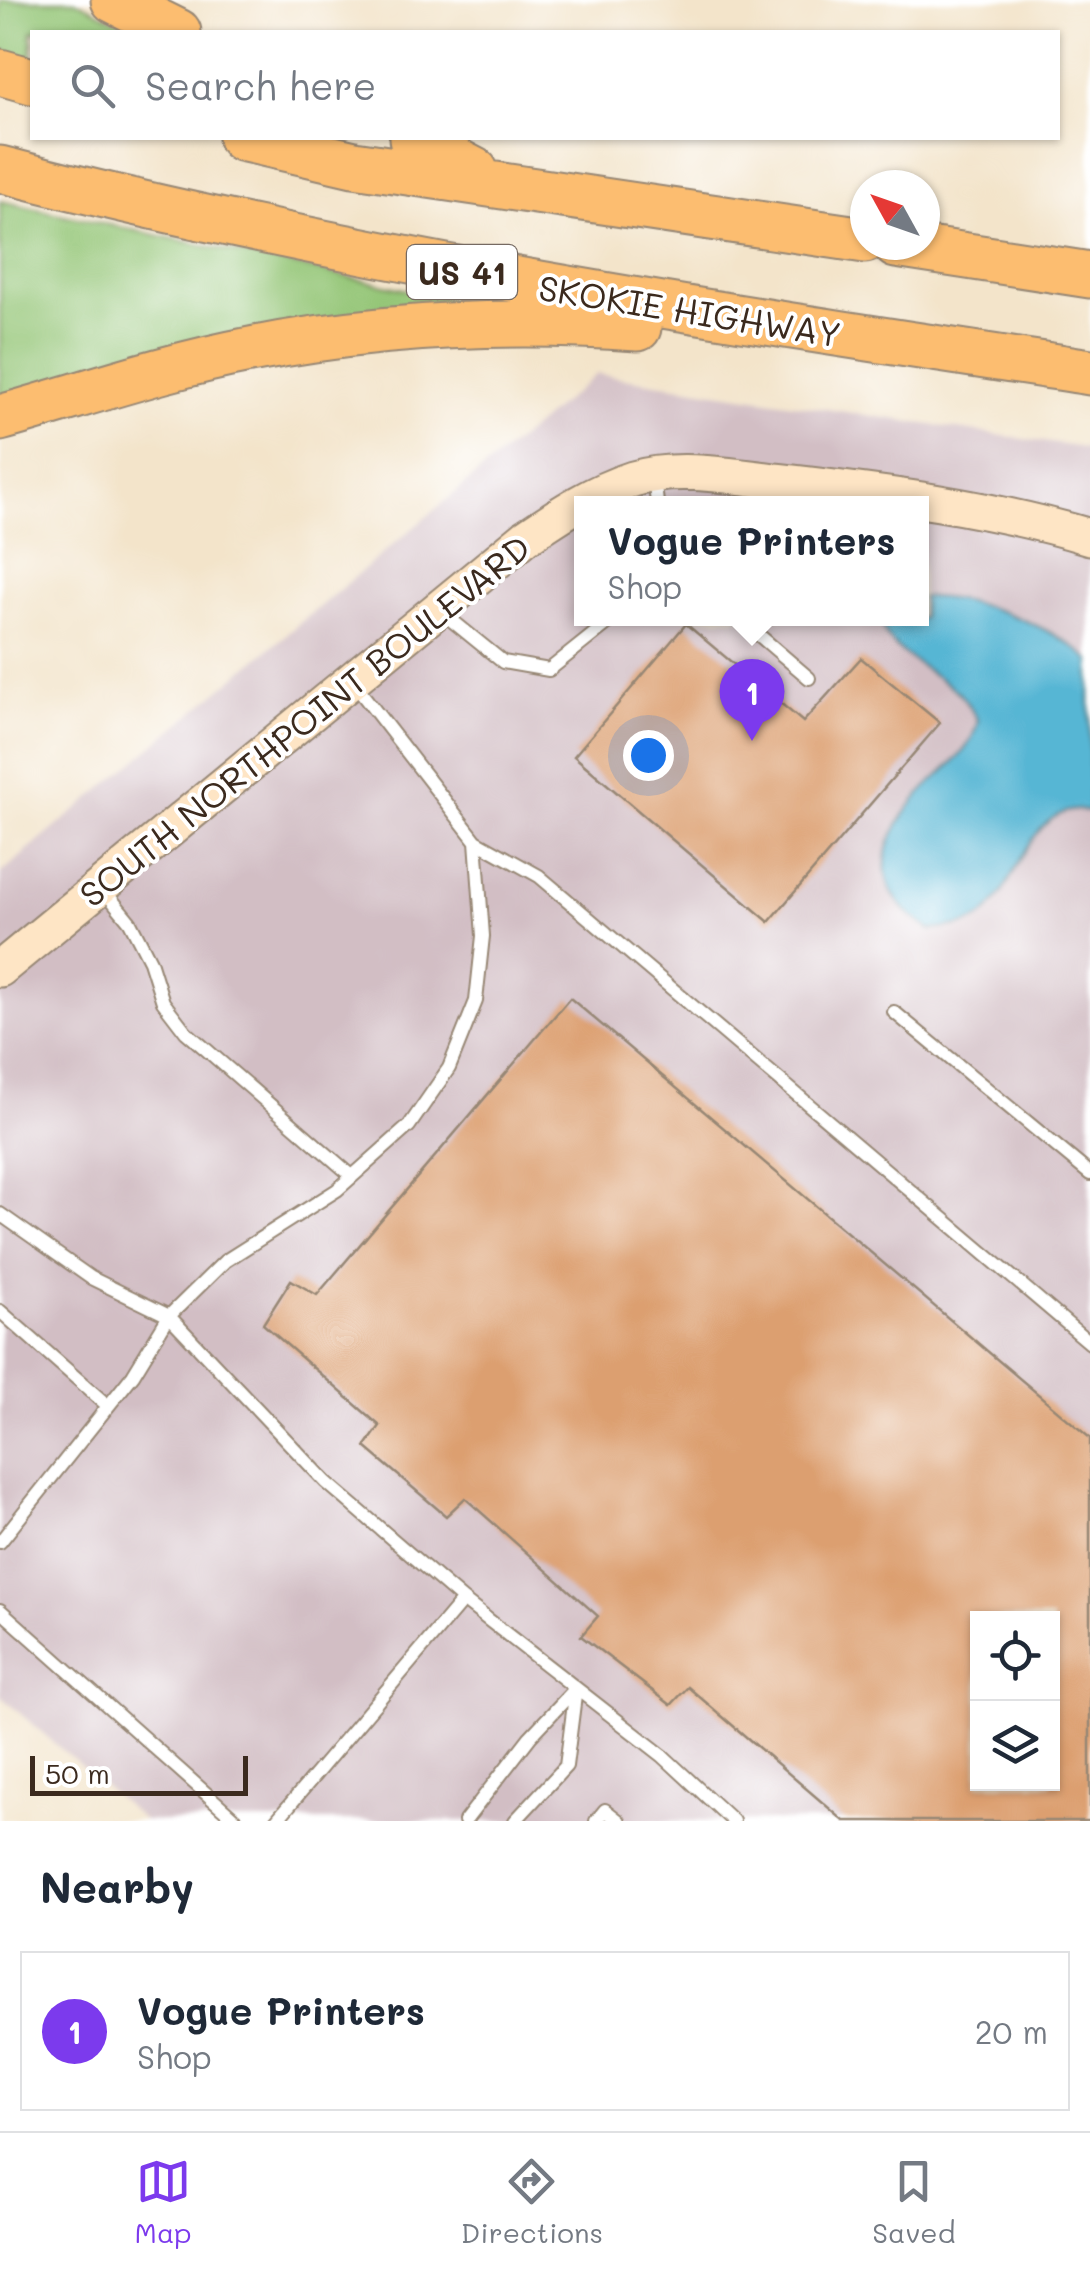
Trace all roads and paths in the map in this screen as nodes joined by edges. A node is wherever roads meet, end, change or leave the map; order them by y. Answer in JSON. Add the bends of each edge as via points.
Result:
{"nodes":[{"id":1,"x":114,"y":0,"type":"edge"},
{"id":2,"x":174,"y":30,"type":"edge"},
{"id":3,"x":0,"y":72,"type":"edge"},
{"id":4,"x":30,"y":80,"type":"edge"},
{"id":5,"x":250,"y":140,"type":"edge"},
{"id":6,"x":416,"y":140,"type":"edge"},
{"id":7,"x":0,"y":169,"type":"edge"},
{"id":8,"x":504,"y":185,"type":"junction"},
{"id":9,"x":850,"y":238,"type":"edge"},
{"id":10,"x":940,"y":252,"type":"edge"},
{"id":11,"x":1090,"y":274,"type":"edge"},
{"id":12,"x":929,"y":348,"type":"junction"},
{"id":13,"x":1090,"y":372,"type":"edge"},
{"id":14,"x":0,"y":418,"type":"edge"},
{"id":15,"x":655,"y":490,"type":"edge"},
{"id":16,"x":591,"y":496,"type":"edge"},
{"id":17,"x":903,"y":496,"type":"edge"},
{"id":18,"x":929,"y":501,"type":"edge"},
{"id":19,"x":574,"y":506,"type":"edge"},
{"id":20,"x":1090,"y":537,"type":"edge"},
{"id":21,"x":437,"y":609,"type":"junction"},
{"id":22,"x":604,"y":626,"type":"edge"},
{"id":23,"x":748,"y":626,"type":"edge"},
{"id":24,"x":809,"y":678,"type":"dead end"},
{"id":25,"x":350,"y":679,"type":"junction"},
{"id":26,"x":476,"y":841,"type":"junction"},
{"id":27,"x":102,"y":886,"type":"junction"},
{"id":28,"x":0,"y":968,"type":"edge"},
{"id":29,"x":894,"y":1012,"type":"dead end"},
{"id":30,"x":1090,"y":1174,"type":"edge"},
{"id":31,"x":352,"y":1176,"type":"junction"},
{"id":32,"x":0,"y":1214,"type":"edge"},
{"id":33,"x":0,"y":1312,"type":"edge"},
{"id":34,"x":169,"y":1316,"type":"junction"},
{"id":35,"x":1090,"y":1343,"type":"edge"},
{"id":36,"x":108,"y":1406,"type":"junction"},
{"id":37,"x":0,"y":1542,"type":"edge"},
{"id":38,"x":463,"y":1600,"type":"junction"},
{"id":39,"x":0,"y":1610,"type":"edge"},
{"id":40,"x":576,"y":1688,"type":"junction"},
{"id":41,"x":238,"y":1821,"type":"edge"},
{"id":42,"x":276,"y":1821,"type":"edge"},
{"id":43,"x":465,"y":1821,"type":"edge"},
{"id":44,"x":515,"y":1821,"type":"edge"},
{"id":45,"x":596,"y":1821,"type":"edge"},
{"id":46,"x":619,"y":1821,"type":"edge"},
{"id":47,"x":733,"y":1821,"type":"edge"}],
"edges":[{"from":1,"to":2,"type":"highway"},
{"from":3,"to":4,"type":"highway"},
{"from":5,"to":8,"type":"highway","via":[[354,164]]},
{"from":6,"to":8,"type":"highway"},
{"from":7,"to":12,"type":"highway","name":"SKOKIE HIGHWAY","number":"US 41","via":[[462,272]]},
{"from":8,"to":9,"type":"highway"},
{"from":10,"to":11,"type":"highway"},
{"from":12,"to":13,"type":"highway","name":"SKOKIE HIGHWAY","number":"US 41"},
{"from":12,"to":14,"type":"highway","via":[[566,323],[464,324],[249,350]]},
{"from":15,"to":16,"type":"street","name":"SOUTH NORTHPOINT BOULEVARD","via":[[636,478]]},
{"from":15,"to":17,"type":"street","name":"SOUTH NORTHPOINT BOULEVARD","via":[[700,473]]},
{"from":18,"to":20,"type":"street","name":"SOUTH NORTHPOINT BOULEVARD"},
{"from":19,"to":21,"type":"street","name":"SOUTH NORTHPOINT BOULEVARD"},
{"from":21,"to":22,"type":"lane","via":[[503,662],[550,670]]},
{"from":21,"to":25,"type":"street","name":"SOUTH NORTHPOINT BOULEVARD"},
{"from":23,"to":24,"type":"lane"},
{"from":25,"to":26,"type":"lane"},
{"from":25,"to":27,"type":"street","name":"SOUTH NORTHPOINT BOULEVARD"},
{"from":26,"to":31,"type":"lane","via":[[483,936],[476,1000],[449,1068],[409,1126]]},
{"from":26,"to":35,"type":"lane","via":[[539,876]]},
{"from":27,"to":28,"type":"street","name":"SOUTH NORTHPOINT BOULEVARD"},
{"from":27,"to":31,"type":"lane","via":[[130,922],[164,1002],[186,1032]]},
{"from":29,"to":30,"type":"lane"},
{"from":31,"to":34,"type":"lane","via":[[225,1261]]},
{"from":32,"to":34,"type":"lane","via":[[91,1278]]},
{"from":33,"to":36,"type":"lane"},
{"from":34,"to":36,"type":"lane"},
{"from":34,"to":38,"type":"lane","via":[[326,1482]]},
{"from":36,"to":37,"type":"lane"},
{"from":38,"to":40,"type":"lane"},
{"from":38,"to":42,"type":"lane"},
{"from":39,"to":41,"type":"lane"},
{"from":40,"to":43,"type":"lane"},
{"from":40,"to":44,"type":"lane","via":[[566,1766]]},
{"from":40,"to":47,"type":"lane"},
{"from":45,"to":46,"type":"lane","via":[[605,1810]]}]}
